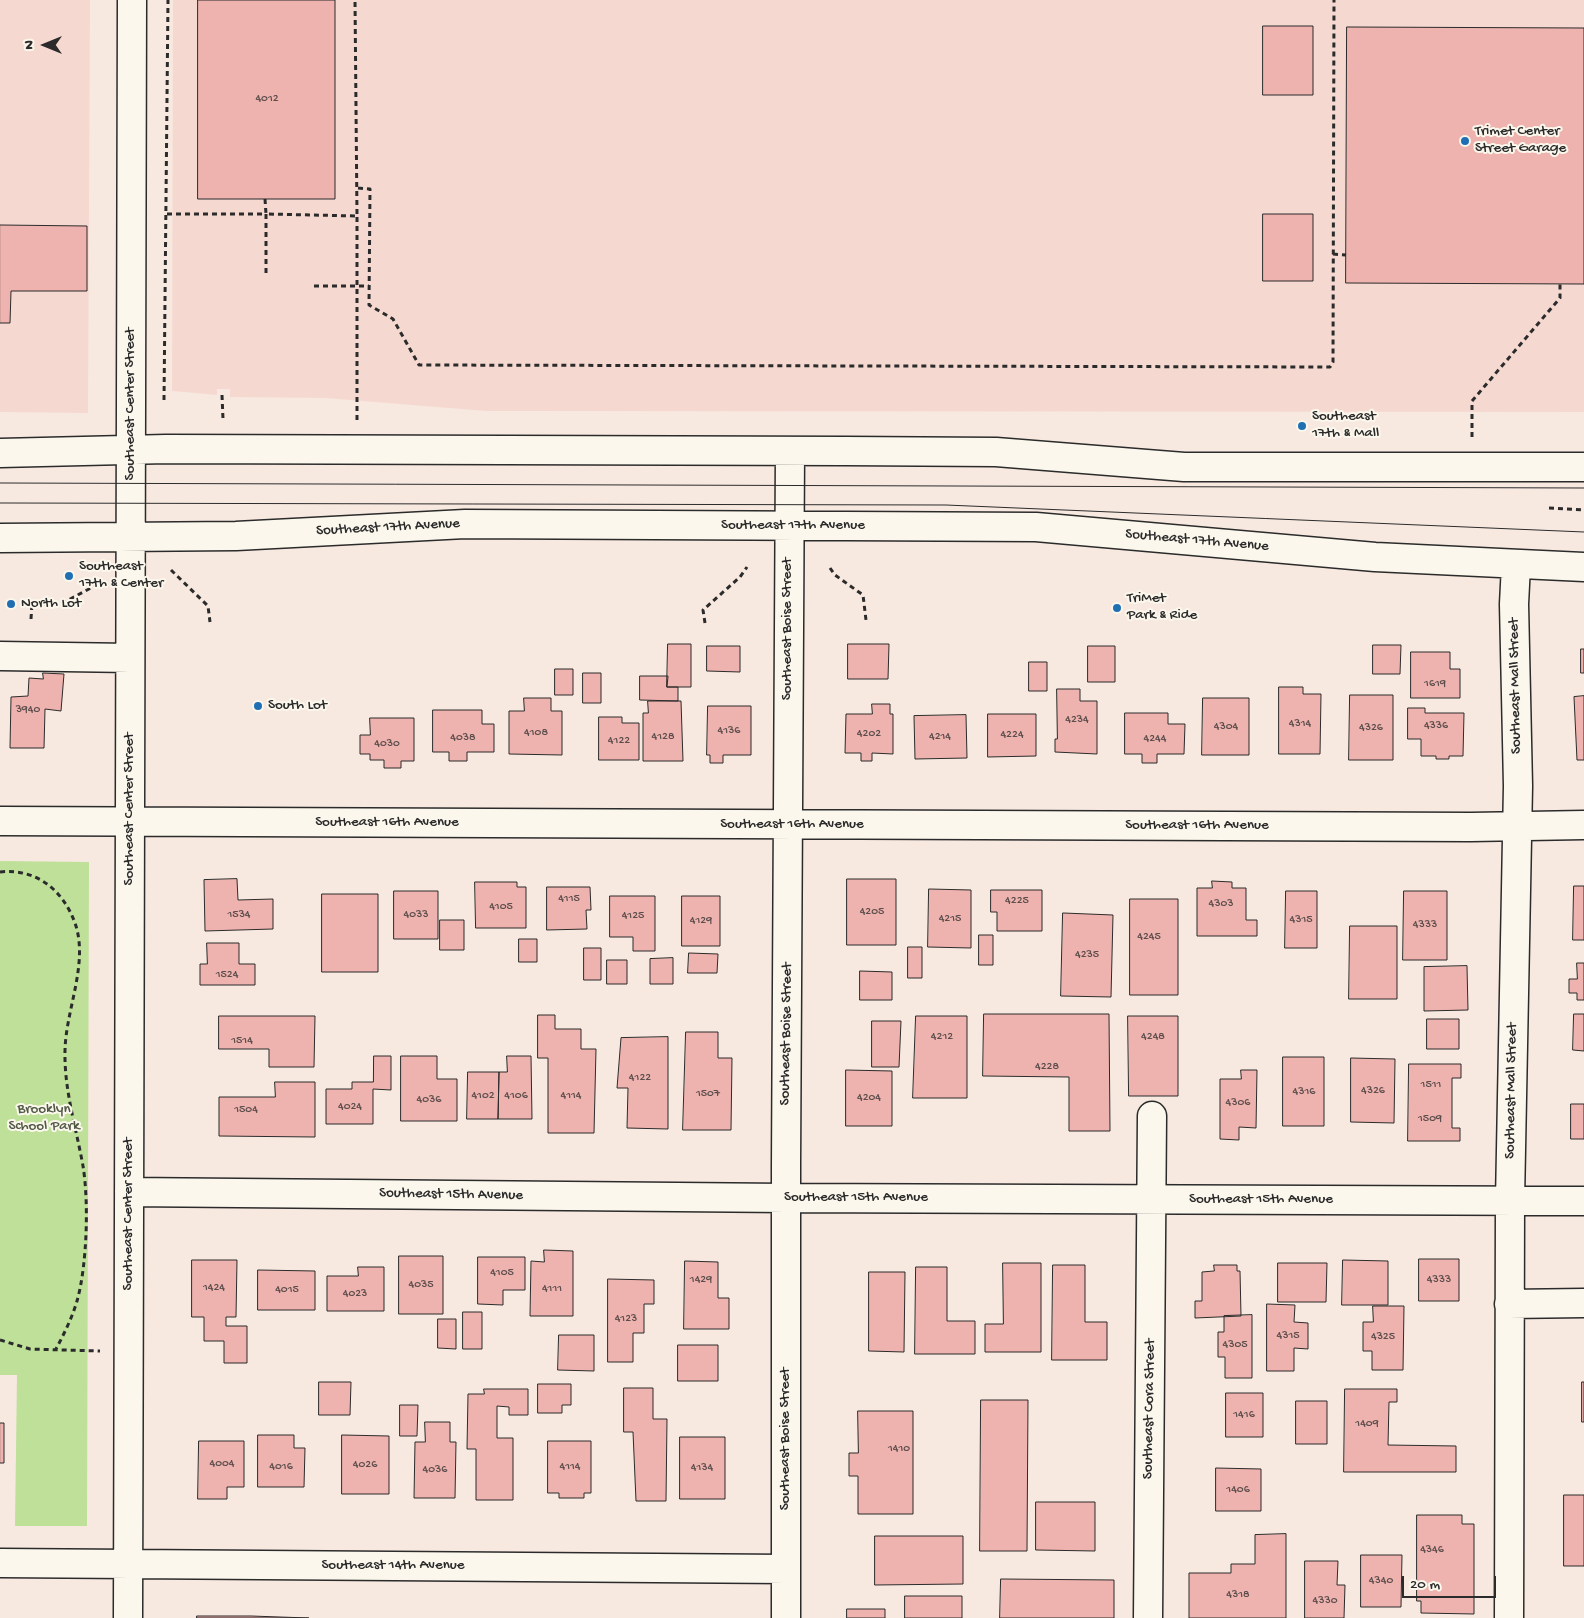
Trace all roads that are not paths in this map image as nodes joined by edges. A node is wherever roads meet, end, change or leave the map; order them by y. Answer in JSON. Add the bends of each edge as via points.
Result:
{"nodes":[{"id":1,"x":132,"y":0,"type":"edge"},
{"id":2,"x":131,"y":449,"type":"junction"},
{"id":3,"x":790,"y":451,"type":"junction"},
{"id":4,"x":0,"y":453,"type":"edge"},
{"id":5,"x":1584,"y":467,"type":"edge"},
{"id":6,"x":789,"y":525,"type":"junction"},
{"id":7,"x":0,"y":538,"type":"edge"},
{"id":8,"x":130,"y":538,"type":"junction"},
{"id":9,"x":1516,"y":564,"type":"junction"},
{"id":10,"x":1584,"y":567,"type":"edge"},
{"id":11,"x":0,"y":656,"type":"edge"},
{"id":12,"x":130,"y":658,"type":"junction"},
{"id":13,"x":0,"y":821,"type":"edge"},
{"id":14,"x":130,"y":822,"type":"junction"},
{"id":15,"x":1584,"y":824,"type":"edge"},
{"id":16,"x":788,"y":825,"type":"junction"},
{"id":17,"x":1516,"y":827,"type":"junction"},
{"id":18,"x":1152,"y":1116,"type":"dead end"},
{"id":19,"x":129,"y":1192,"type":"junction"},
{"id":20,"x":786,"y":1198,"type":"junction"},
{"id":21,"x":1153,"y":1200,"type":"junction"},
{"id":22,"x":1510,"y":1201,"type":"junction"},
{"id":23,"x":1584,"y":1201,"type":"edge"},
{"id":24,"x":1584,"y":1303,"type":"edge"},
{"id":25,"x":1510,"y":1304,"type":"junction"},
{"id":26,"x":0,"y":1563,"type":"edge"},
{"id":27,"x":128,"y":1564,"type":"junction"},
{"id":28,"x":786,"y":1569,"type":"junction"},
{"id":29,"x":128,"y":1618,"type":"edge"},
{"id":30,"x":786,"y":1618,"type":"edge"},
{"id":31,"x":1148,"y":1618,"type":"edge"},
{"id":32,"x":1509,"y":1618,"type":"edge"}],
"edges":[{"from":1,"to":2,"type":"street","name":"Southeast Center Street"},
{"from":2,"to":3,"type":"street"},
{"from":2,"to":4,"type":"street"},
{"from":2,"to":8,"type":"street","name":"Southeast Center Street"},
{"from":3,"to":5,"type":"street","via":[[996,452],[1184,467]]},
{"from":3,"to":6,"type":"street","name":"Southeast Boise Street"},
{"from":6,"to":8,"type":"street","name":"Southeast 17th Avenue","via":[[465,524]]},
{"from":6,"to":9,"type":"street","name":"Southeast 17th Avenue","via":[[1036,527],[1375,557]]},
{"from":6,"to":16,"type":"street","name":"Southeast Boise Street"},
{"from":7,"to":8,"type":"street","name":"Southeast 17th Avenue"},
{"from":8,"to":12,"type":"street","name":"Southeast Center Street"},
{"from":9,"to":10,"type":"street","name":"Southeast 17th Avenue"},
{"from":9,"to":17,"type":"street","name":"Southeast Mall Street"},
{"from":11,"to":12,"type":"street"},
{"from":12,"to":14,"type":"street","name":"Southeast Center Street"},
{"from":13,"to":14,"type":"street","name":"Southeast 16th Avenue"},
{"from":14,"to":16,"type":"street","name":"Southeast 16th Avenue"},
{"from":14,"to":19,"type":"street","name":"Southeast Center Street"},
{"from":15,"to":17,"type":"street","name":"Southeast 16th Avenue"},
{"from":16,"to":17,"type":"street","name":"Southeast 16th Avenue"},
{"from":16,"to":20,"type":"street","name":"Southeast Boise Street"},
{"from":17,"to":22,"type":"street","name":"Southeast Mall Street"},
{"from":18,"to":21,"type":"street","name":"Southeast Cora Street"},
{"from":19,"to":20,"type":"street","name":"Southeast 15th Avenue"},
{"from":19,"to":27,"type":"street","name":"Southeast Center Street"},
{"from":20,"to":21,"type":"street","name":"Southeast 15th Avenue"},
{"from":20,"to":28,"type":"street","name":"Southeast Boise Street"},
{"from":21,"to":22,"type":"street","name":"Southeast 15th Avenue"},
{"from":21,"to":31,"type":"street","name":"Southeast Cora Street"},
{"from":22,"to":23,"type":"street","name":"Southeast 15th Avenue"},
{"from":22,"to":25,"type":"street","name":"Southeast Mall Street"},
{"from":24,"to":25,"type":"street"},
{"from":25,"to":32,"type":"street","name":"Southeast Mall Street"},
{"from":26,"to":27,"type":"street","name":"Southeast 14th Avenue"},
{"from":27,"to":28,"type":"street","name":"Southeast 14th Avenue"},
{"from":27,"to":29,"type":"street","name":"Southeast Center Street"},
{"from":28,"to":30,"type":"street","name":"Southeast Boise Street"}]}
